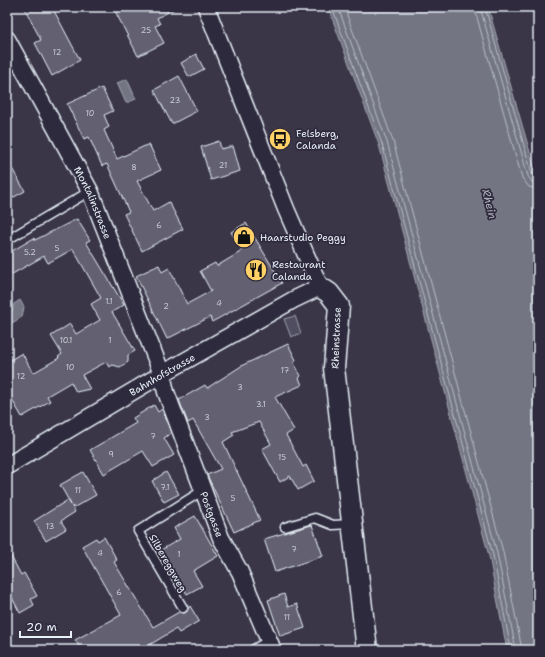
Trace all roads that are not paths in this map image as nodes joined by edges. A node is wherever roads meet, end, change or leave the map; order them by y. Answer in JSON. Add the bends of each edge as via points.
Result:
{"nodes":[{"id":1,"x":206,"y":7,"type":"edge"},
{"id":2,"x":7,"y":39,"type":"edge"},
{"id":3,"x":90,"y":192,"type":"junction"},
{"id":4,"x":7,"y":240,"type":"edge"},
{"id":5,"x":320,"y":287,"type":"junction"},
{"id":6,"x":162,"y":374,"type":"junction"},
{"id":7,"x":7,"y":466,"type":"edge"},
{"id":8,"x":202,"y":491,"type":"junction"},
{"id":9,"x":351,"y":524,"type":"junction"},
{"id":10,"x":285,"y":527,"type":"dead end"},
{"id":11,"x":183,"y":608,"type":"dead end"},
{"id":12,"x":271,"y":645,"type":"edge"},
{"id":13,"x":252,"y":650,"type":"edge"},
{"id":14,"x":366,"y":650,"type":"edge"}],
"edges":[{"from":1,"to":5,"type":"street","name":"Rheinstrasse","via":[[286,209]]},
{"from":2,"to":3,"type":"street","name":"Montalinstrasse"},
{"from":3,"to":4,"type":"lane"},
{"from":3,"to":6,"type":"street","name":"Montalinstrasse"},
{"from":5,"to":6,"type":"street","name":"Bahnhofstrasse"},
{"from":5,"to":9,"type":"street","name":"Rheinstrasse","via":[[329,293],[338,306],[334,368]]},
{"from":6,"to":7,"type":"street","name":"Bahnhofstrasse"},
{"from":6,"to":8,"type":"street","name":"Postgasse","via":[[166,392]]},
{"from":8,"to":11,"type":"lane","name":"Silbereggweg","via":[[138,531]]},
{"from":8,"to":12,"type":"street","name":"Postgasse","via":[[221,538],[243,571]]},
{"from":9,"to":10,"type":"lane","via":[[333,524],[315,518]]},
{"from":9,"to":14,"type":"street","name":"Rheinstrasse"},
{"from":12,"to":13,"type":"lane"}]}
